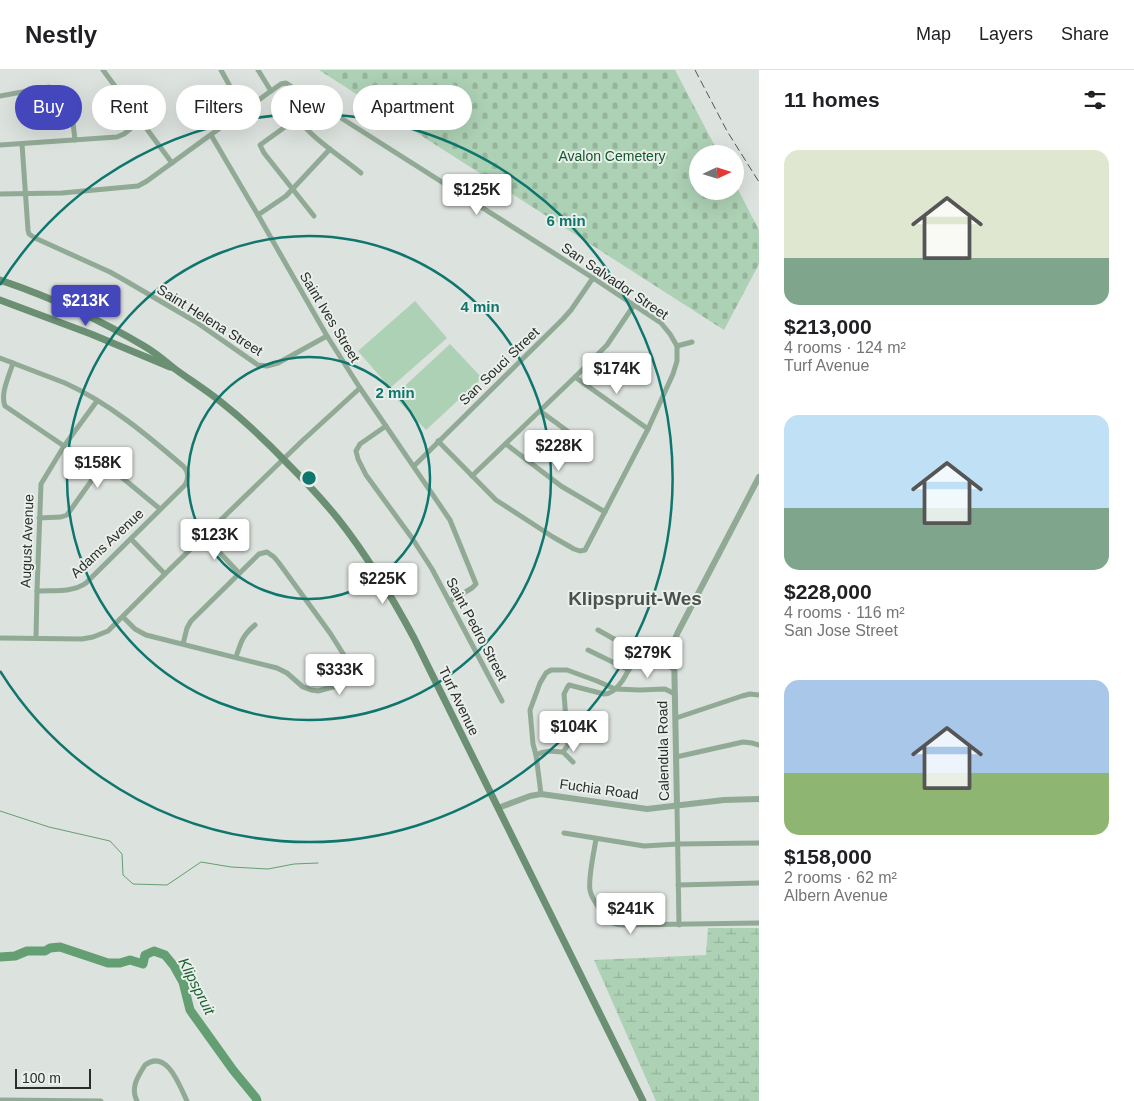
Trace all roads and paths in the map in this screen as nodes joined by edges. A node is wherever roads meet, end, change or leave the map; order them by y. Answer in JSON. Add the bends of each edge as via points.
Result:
{"nodes":[{"id":1,"x":103,"y":70,"type":"edge"},
{"id":2,"x":221,"y":70,"type":"edge"},
{"id":3,"x":258,"y":70,"type":"edge"},
{"id":4,"x":114,"y":85,"type":"edge"},
{"id":5,"x":229,"y":85,"type":"edge"},
{"id":6,"x":270,"y":91,"type":"joint"},
{"id":7,"x":0,"y":96,"type":"edge"},
{"id":8,"x":261,"y":97,"type":"edge"},
{"id":9,"x":343,"y":119,"type":"edge"},
{"id":10,"x":129,"y":130,"type":"edge"},
{"id":11,"x":147,"y":130,"type":"edge"},
{"id":12,"x":217,"y":130,"type":"edge"},
{"id":13,"x":281,"y":130,"type":"edge"},
{"id":14,"x":307,"y":130,"type":"edge"},
{"id":15,"x":210,"y":135,"type":"junction"},
{"id":16,"x":75,"y":140,"type":"junction"},
{"id":17,"x":22,"y":144,"type":"junction"},
{"id":18,"x":0,"y":145,"type":"edge"},
{"id":19,"x":330,"y":150,"type":"junction"},
{"id":20,"x":172,"y":163,"type":"junction"},
{"id":21,"x":361,"y":173,"type":"dead end"},
{"id":22,"x":292,"y":188,"type":"junction"},
{"id":23,"x":0,"y":194,"type":"edge"},
{"id":24,"x":24,"y":194,"type":"junction"},
{"id":25,"x":258,"y":215,"type":"junction"},
{"id":26,"x":314,"y":216,"type":"dead end"},
{"id":27,"x":593,"y":278,"type":"junction"},
{"id":28,"x":0,"y":280,"type":"edge"},
{"id":29,"x":0,"y":300,"type":"edge"},
{"id":30,"x":634,"y":305,"type":"junction"},
{"id":31,"x":327,"y":336,"type":"junction"},
{"id":32,"x":692,"y":342,"type":"dead end"},
{"id":33,"x":677,"y":346,"type":"junction"},
{"id":34,"x":0,"y":358,"type":"edge"},
{"id":35,"x":13,"y":364,"type":"junction"},
{"id":36,"x":175,"y":369,"type":"junction"},
{"id":37,"x":575,"y":377,"type":"junction"},
{"id":38,"x":360,"y":388,"type":"junction"},
{"id":39,"x":97,"y":401,"type":"junction"},
{"id":40,"x":540,"y":411,"type":"junction"},
{"id":41,"x":386,"y":426,"type":"junction"},
{"id":42,"x":648,"y":429,"type":"junction"},
{"id":43,"x":577,"y":438,"type":"dead end"},
{"id":44,"x":438,"y":441,"type":"junction"},
{"id":45,"x":506,"y":444,"type":"junction"},
{"id":46,"x":64,"y":446,"type":"junction"},
{"id":47,"x":283,"y":459,"type":"junction"},
{"id":48,"x":414,"y":466,"type":"junction"},
{"id":49,"x":472,"y":476,"type":"junction"},
{"id":50,"x":759,"y":477,"type":"edge"},
{"id":51,"x":160,"y":509,"type":"junction"},
{"id":52,"x":605,"y":512,"type":"junction"},
{"id":53,"x":39,"y":518,"type":"junction"},
{"id":54,"x":204,"y":536,"type":"junction"},
{"id":55,"x":131,"y":539,"type":"junction"},
{"id":56,"x":239,"y":573,"type":"junction"},
{"id":57,"x":165,"y":574,"type":"junction"},
{"id":58,"x":37,"y":591,"type":"junction"},
{"id":59,"x":450,"y":601,"type":"junction"},
{"id":60,"x":123,"y":617,"type":"junction"},
{"id":61,"x":255,"y":625,"type":"dead end"},
{"id":62,"x":598,"y":630,"type":"dead end"},
{"id":63,"x":0,"y":638,"type":"edge"},
{"id":64,"x":36,"y":638,"type":"junction"},
{"id":65,"x":183,"y":644,"type":"junction"},
{"id":66,"x":588,"y":650,"type":"dead end"},
{"id":67,"x":638,"y":652,"type":"junction"},
{"id":68,"x":236,"y":657,"type":"junction"},
{"id":69,"x":674,"y":669,"type":"junction"},
{"id":70,"x":629,"y":670,"type":"junction"},
{"id":71,"x":615,"y":689,"type":"junction"},
{"id":72,"x":675,"y":694,"type":"junction"},
{"id":73,"x":759,"y":695,"type":"edge"},
{"id":74,"x":502,"y":701,"type":"dead end"},
{"id":75,"x":676,"y":718,"type":"junction"},
{"id":76,"x":759,"y":745,"type":"edge"},
{"id":77,"x":563,"y":752,"type":"junction"},
{"id":78,"x":536,"y":755,"type":"junction"},
{"id":79,"x":676,"y":757,"type":"junction"},
{"id":80,"x":573,"y":762,"type":"dead end"},
{"id":81,"x":542,"y":794,"type":"junction"},
{"id":82,"x":759,"y":799,"type":"edge"},
{"id":83,"x":676,"y":806,"type":"junction"},
{"id":84,"x":498,"y":808,"type":"junction"},
{"id":85,"x":564,"y":833,"type":"dead end"},
{"id":86,"x":596,"y":839,"type":"junction"},
{"id":87,"x":759,"y":843,"type":"edge"},
{"id":88,"x":678,"y":844,"type":"junction"},
{"id":89,"x":759,"y":883,"type":"edge"},
{"id":90,"x":678,"y":885,"type":"junction"},
{"id":91,"x":759,"y":923,"type":"edge"},
{"id":92,"x":679,"y":924,"type":"junction"},
{"id":93,"x":0,"y":1100,"type":"edge"},
{"id":94,"x":101,"y":1101,"type":"edge"},
{"id":95,"x":137,"y":1101,"type":"edge"},
{"id":96,"x":187,"y":1101,"type":"edge"},
{"id":97,"x":643,"y":1101,"type":"edge"}],
"edges":[{"from":1,"to":4,"type":"street"},
{"from":2,"to":5,"type":"street"},
{"from":3,"to":6,"type":"street"},
{"from":6,"to":8,"type":"street","name":"San Salvador Street"},
{"from":7,"to":16,"type":"street","via":[[49,87],[57,90],[72,114]]},
{"from":9,"to":27,"type":"street","name":"San Salvador Street"},
{"from":10,"to":16,"type":"street","via":[[117,137]]},
{"from":11,"to":20,"type":"street"},
{"from":12,"to":15,"type":"street","name":"San Salvador Street"},
{"from":13,"to":22,"type":"street","via":[[260,145]]},
{"from":14,"to":19,"type":"street"},
{"from":15,"to":20,"type":"street","name":"San Salvador Street"},
{"from":15,"to":25,"type":"street","name":"Saint Ives Street"},
{"from":16,"to":17,"type":"street"},
{"from":17,"to":18,"type":"street"},
{"from":17,"to":24,"type":"street","name":"Saint Helena Street"},
{"from":19,"to":21,"type":"street"},
{"from":19,"to":22,"type":"street"},
{"from":20,"to":24,"type":"street","name":"San Salvador Street","via":[[134,187]]},
{"from":22,"to":25,"type":"street"},
{"from":22,"to":26,"type":"street"},
{"from":23,"to":24,"type":"street","name":"San Salvador Street"},
{"from":24,"to":31,"type":"street","name":"Saint Helena Street","via":[[29,234],[126,281],[196,322],[254,363],[272,366]]},
{"from":25,"to":31,"type":"street","name":"Saint Ives Street"},
{"from":27,"to":30,"type":"street","name":"San Salvador Street"},
{"from":27,"to":44,"type":"street","name":"San Souci Street","via":[[563,319]]},
{"from":28,"to":36,"type":"main road","name":"Turf Avenue","via":[[98,321],[144,346]]},
{"from":29,"to":36,"type":"main road","name":"Turf Avenue"},
{"from":30,"to":33,"type":"street","name":"San Salvador Street","via":[[661,323]]},
{"from":30,"to":37,"type":"street","via":[[607,345]]},
{"from":31,"to":38,"type":"street","name":"Saint Ives Street"},
{"from":32,"to":33,"type":"street"},
{"from":33,"to":42,"type":"street","via":[[675,370]]},
{"from":34,"to":35,"type":"street","name":"Adams Avenue"},
{"from":35,"to":39,"type":"street","name":"Adams Avenue","via":[[75,387]]},
{"from":35,"to":46,"type":"street","via":[[2,393],[3,403]]},
{"from":36,"to":47,"type":"main road","name":"Turf Avenue","via":[[235,414]]},
{"from":37,"to":40,"type":"street"},
{"from":37,"to":42,"type":"street"},
{"from":38,"to":41,"type":"street","name":"Saint Ives Street"},
{"from":38,"to":47,"type":"street"},
{"from":39,"to":46,"type":"street","name":"August Avenue"},
{"from":39,"to":51,"type":"street","name":"Adams Avenue","via":[[143,432],[186,468],[188,477],[185,485]]},
{"from":40,"to":43,"type":"street"},
{"from":40,"to":45,"type":"street"},
{"from":41,"to":48,"type":"street","name":"Saint Ives Street"},
{"from":41,"to":59,"type":"street","name":"Saint Pedro Street","via":[[360,444],[356,456],[429,563]]},
{"from":42,"to":52,"type":"street"},
{"from":44,"to":48,"type":"street","name":"San Souci Street"},
{"from":44,"to":49,"type":"street"},
{"from":45,"to":49,"type":"street"},
{"from":45,"to":52,"type":"street","via":[[561,486]]},
{"from":46,"to":53,"type":"street","name":"August Avenue","via":[[41,484]]},
{"from":47,"to":54,"type":"street"},
{"from":47,"to":84,"type":"main road","name":"Turf Avenue","via":[[338,520],[381,580],[414,638]]},
{"from":48,"to":59,"type":"street","name":"Saint Ives Street","via":[[450,520],[476,583]]},
{"from":49,"to":52,"type":"street","via":[[496,500],[580,551],[586,550]]},
{"from":50,"to":69,"type":"street","name":"Calendula Road","via":[[678,632]]},
{"from":51,"to":53,"type":"street","via":[[106,467],[99,470],[68,515]]},
{"from":51,"to":55,"type":"street","name":"Adams Avenue"},
{"from":53,"to":58,"type":"street","name":"August Avenue"},
{"from":54,"to":56,"type":"street"},
{"from":54,"to":57,"type":"street"},
{"from":55,"to":57,"type":"street"},
{"from":55,"to":58,"type":"street","name":"Adams Avenue","via":[[82,585],[71,590]]},
{"from":56,"to":65,"type":"street","via":[[188,624]]},
{"from":56,"to":68,"type":"street","via":[[259,554],[267,552],[274,557],[346,656],[352,675],[344,684],[311,690],[277,668]]},
{"from":57,"to":60,"type":"street"},
{"from":58,"to":64,"type":"street","name":"August Avenue"},
{"from":59,"to":74,"type":"street","name":"Saint Pedro Street"},
{"from":60,"to":64,"type":"street","via":[[108,631],[93,637]]},
{"from":60,"to":65,"type":"street","via":[[146,635]]},
{"from":61,"to":68,"type":"street","via":[[243,638]]},
{"from":62,"to":67,"type":"street"},
{"from":63,"to":64,"type":"street"},
{"from":65,"to":68,"type":"street"},
{"from":66,"to":70,"type":"street"},
{"from":67,"to":69,"type":"street"},
{"from":67,"to":70,"type":"street"},
{"from":69,"to":72,"type":"street","name":"Calendula Road"},
{"from":70,"to":71,"type":"street"},
{"from":71,"to":72,"type":"street","via":[[665,689]]},
{"from":71,"to":77,"type":"street","via":[[605,695],[568,686],[564,694],[568,745]]},
{"from":71,"to":78,"type":"street","via":[[566,670],[546,673],[530,710]]},
{"from":72,"to":75,"type":"street","name":"Calendula Road"},
{"from":73,"to":75,"type":"street","via":[[742,696]]},
{"from":75,"to":79,"type":"street","name":"Calendula Road"},
{"from":76,"to":79,"type":"street","via":[[743,742]]},
{"from":77,"to":78,"type":"street"},
{"from":77,"to":80,"type":"street"},
{"from":78,"to":81,"type":"street"},
{"from":79,"to":83,"type":"street","name":"Calendula Road"},
{"from":81,"to":83,"type":"street","name":"Fuchia Road","via":[[641,808]]},
{"from":81,"to":84,"type":"street","name":"Fuchia Road"},
{"from":82,"to":83,"type":"street","name":"Fuchia Road"},
{"from":83,"to":88,"type":"street","name":"Calendula Road"},
{"from":84,"to":97,"type":"main road","name":"Turf Avenue"},
{"from":85,"to":86,"type":"street"},
{"from":86,"to":88,"type":"street","via":[[644,846]]},
{"from":86,"to":92,"type":"street","via":[[590,891],[605,918],[620,925]]},
{"from":87,"to":88,"type":"street"},
{"from":88,"to":90,"type":"street","name":"Calendula Road"},
{"from":89,"to":90,"type":"street"},
{"from":90,"to":92,"type":"street","name":"Calendula Road"},
{"from":91,"to":92,"type":"street"},
{"from":93,"to":94,"type":"street"},
{"from":95,"to":96,"type":"street","via":[[135,1086],[145,1065],[154,1061],[162,1062],[172,1071]]}]}
